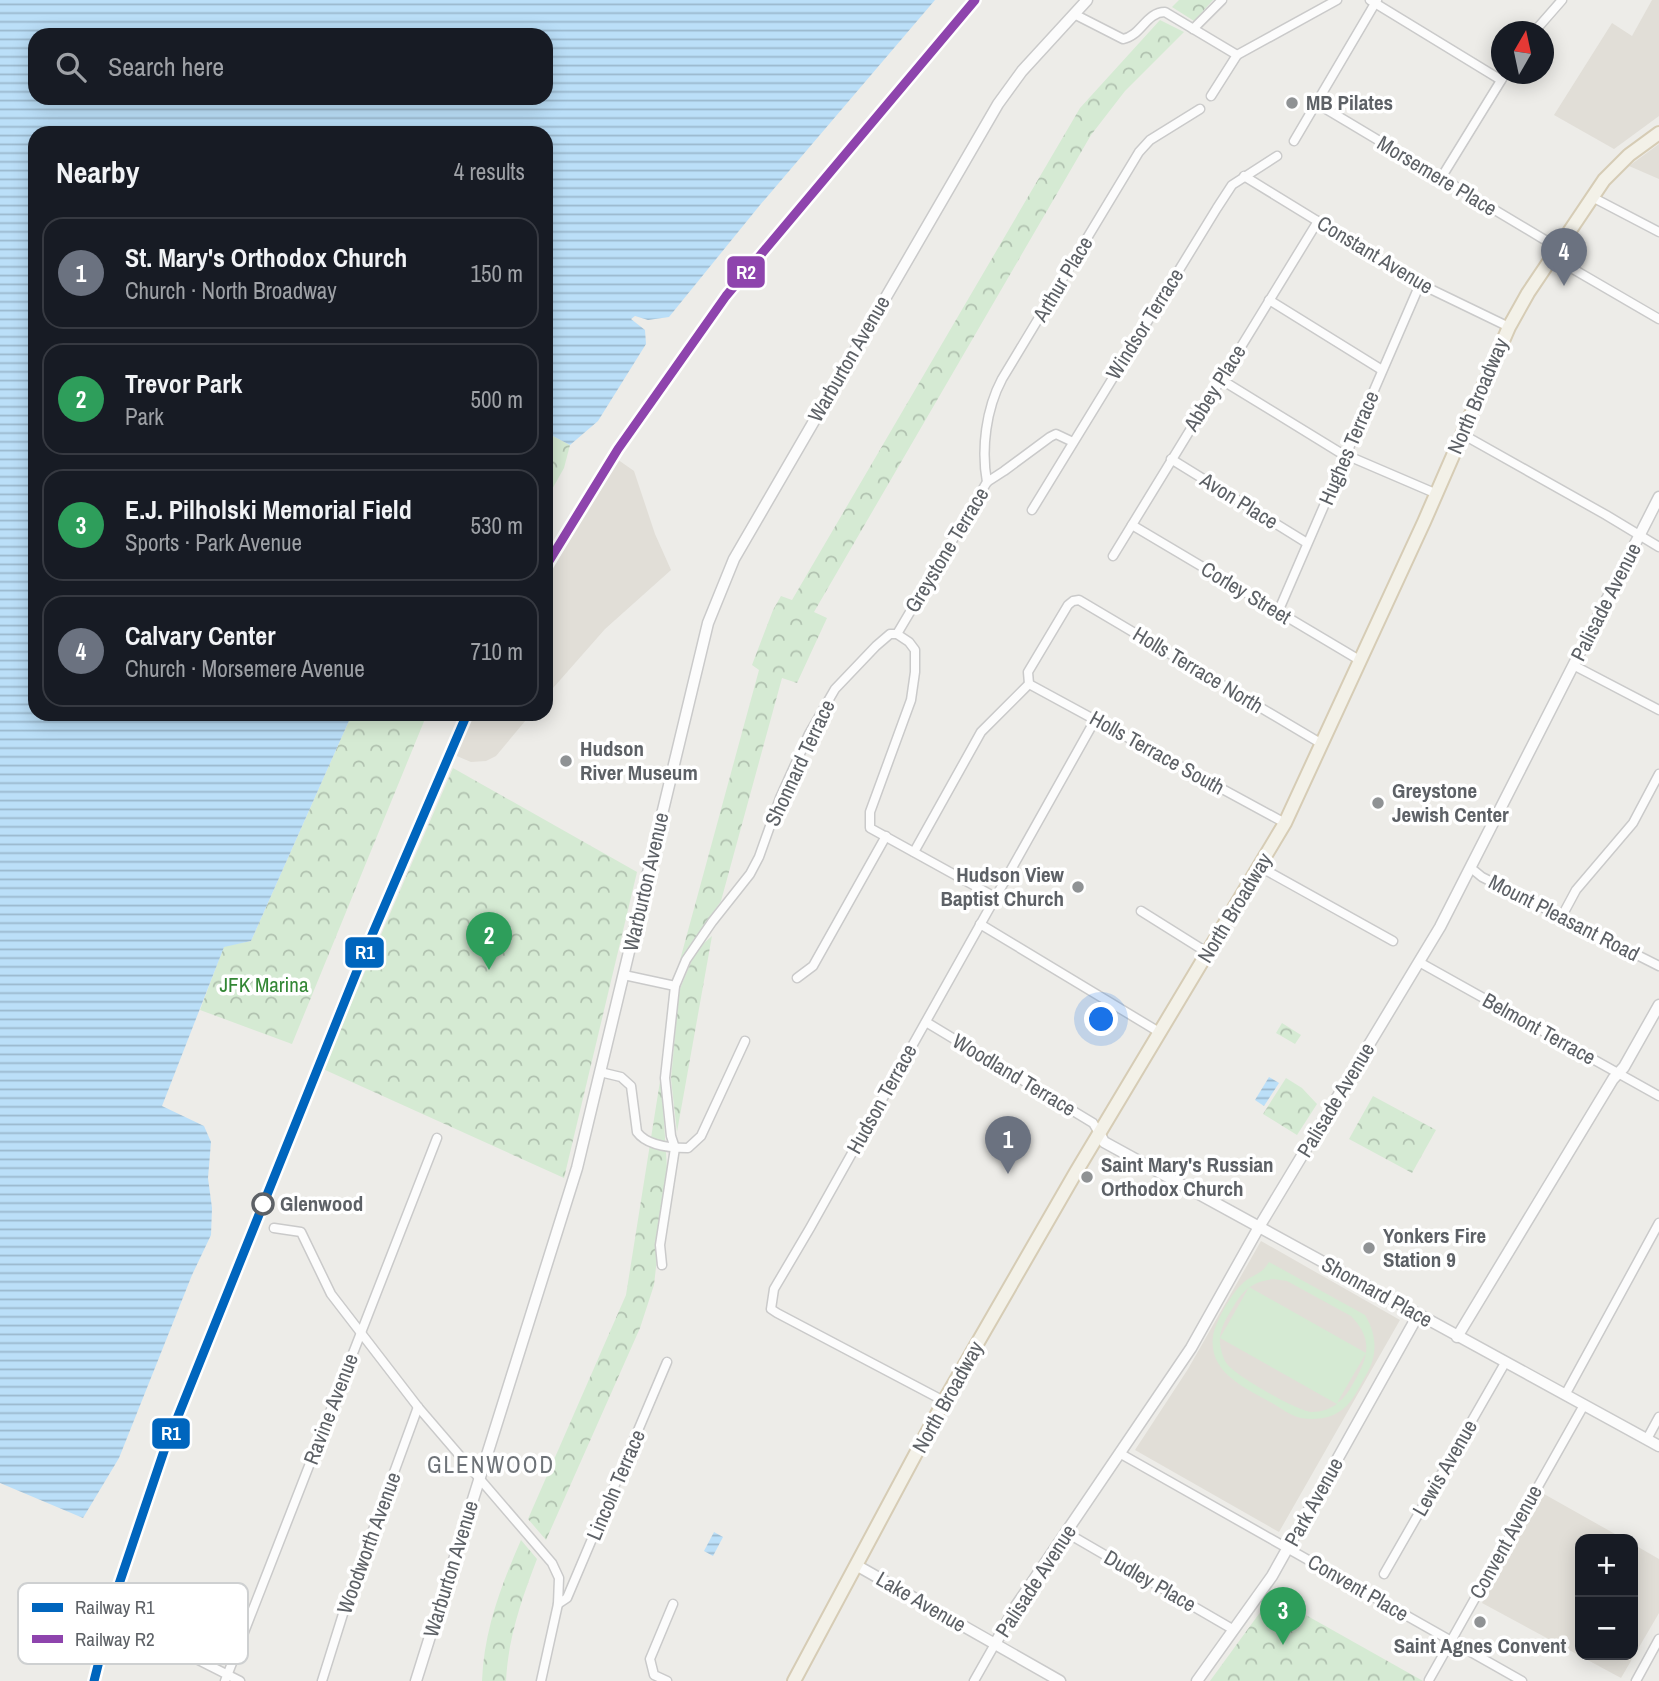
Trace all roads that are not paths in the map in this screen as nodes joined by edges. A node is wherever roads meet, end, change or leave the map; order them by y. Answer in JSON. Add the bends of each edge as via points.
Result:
{"nodes":[{"id":1,"x":1087,"y":0,"type":"edge"},
{"id":2,"x":1222,"y":0,"type":"edge"},
{"id":3,"x":1337,"y":0,"type":"edge"},
{"id":4,"x":1562,"y":0,"type":"edge"},
{"id":5,"x":1374,"y":1,"type":"edge"},
{"id":6,"x":1074,"y":14,"type":"junction"},
{"id":7,"x":1544,"y":21,"type":"edge"},
{"id":8,"x":1193,"y":29,"type":"junction"},
{"id":9,"x":1237,"y":55,"type":"junction"},
{"id":10,"x":1491,"y":70,"type":"edge"},
{"id":11,"x":1499,"y":84,"type":"edge"},
{"id":12,"x":1211,"y":96,"type":"dead end"},
{"id":13,"x":1316,"y":103,"type":"junction"},
{"id":14,"x":1200,"y":109,"type":"dead end"},
{"id":15,"x":1659,"y":134,"type":"edge"},
{"id":16,"x":1294,"y":141,"type":"dead end"},
{"id":17,"x":1277,"y":156,"type":"dead end"},
{"id":18,"x":1244,"y":176,"type":"junction"},
{"id":19,"x":1441,"y":178,"type":"junction"},
{"id":20,"x":1592,"y":197,"type":"junction"},
{"id":21,"x":1318,"y":221,"type":"junction"},
{"id":22,"x":1659,"y":232,"type":"edge"},
{"id":23,"x":1555,"y":253,"type":"junction"},
{"id":24,"x":1420,"y":284,"type":"junction"},
{"id":25,"x":1269,"y":300,"type":"junction"},
{"id":26,"x":1659,"y":319,"type":"edge"},
{"id":27,"x":1508,"y":327,"type":"junction"},
{"id":28,"x":1382,"y":370,"type":"junction"},
{"id":29,"x":1220,"y":379,"type":"junction"},
{"id":30,"x":1461,"y":434,"type":"junction"},
{"id":31,"x":1073,"y":442,"type":"junction"},
{"id":32,"x":1346,"y":455,"type":"junction"},
{"id":33,"x":1171,"y":459,"type":"junction"},
{"id":34,"x":987,"y":482,"type":"junction"},
{"id":35,"x":1437,"y":494,"type":"junction"},
{"id":36,"x":1659,"y":497,"type":"edge"},
{"id":37,"x":1032,"y":510,"type":"dead end"},
{"id":38,"x":1132,"y":525,"type":"junction"},
{"id":39,"x":1639,"y":536,"type":"junction"},
{"id":40,"x":1307,"y":543,"type":"junction"},
{"id":41,"x":1659,"y":547,"type":"edge"},
{"id":42,"x":1113,"y":556,"type":"dead end"},
{"id":43,"x":1278,"y":612,"type":"junction"},
{"id":44,"x":897,"y":634,"type":"junction"},
{"id":45,"x":1361,"y":661,"type":"junction"},
{"id":46,"x":1573,"y":666,"type":"junction"},
{"id":47,"x":1030,"y":684,"type":"junction"},
{"id":48,"x":1659,"y":710,"type":"edge"},
{"id":49,"x":1096,"y":720,"type":"junction"},
{"id":50,"x":1322,"y":744,"type":"junction"},
{"id":51,"x":1659,"y":774,"type":"edge"},
{"id":52,"x":1285,"y":823,"type":"junction"},
{"id":53,"x":886,"y":836,"type":"junction"},
{"id":54,"x":914,"y":852,"type":"junction"},
{"id":55,"x":1260,"y":867,"type":"junction"},
{"id":56,"x":1471,"y":868,"type":"junction"},
{"id":57,"x":995,"y":897,"type":"junction"},
{"id":58,"x":1142,"y":912,"type":"dead end"},
{"id":59,"x":1562,"y":916,"type":"junction"},
{"id":60,"x":980,"y":924,"type":"junction"},
{"id":61,"x":1393,"y":942,"type":"dead end"},
{"id":62,"x":1208,"y":953,"type":"junction"},
{"id":63,"x":1419,"y":962,"type":"junction"},
{"id":64,"x":1659,"y":966,"type":"edge"},
{"id":65,"x":624,"y":975,"type":"junction"},
{"id":66,"x":797,"y":978,"type":"dead end"},
{"id":67,"x":675,"y":986,"type":"junction"},
{"id":68,"x":1659,"y":1005,"type":"edge"},
{"id":69,"x":926,"y":1022,"type":"junction"},
{"id":70,"x":1159,"y":1032,"type":"junction"},
{"id":71,"x":745,"y":1041,"type":"dead end"},
{"id":72,"x":600,"y":1072,"type":"junction"},
{"id":73,"x":1618,"y":1073,"type":"junction"},
{"id":74,"x":1659,"y":1096,"type":"edge"},
{"id":75,"x":1099,"y":1133,"type":"junction"},
{"id":76,"x":437,"y":1138,"type":"dead end"},
{"id":77,"x":674,"y":1148,"type":"junction"},
{"id":78,"x":1659,"y":1223,"type":"edge"},
{"id":79,"x":1259,"y":1227,"type":"junction"},
{"id":80,"x":274,"y":1228,"type":"dead end"},
{"id":81,"x":663,"y":1265,"type":"dead end"},
{"id":82,"x":1418,"y":1315,"type":"junction"},
{"id":83,"x":361,"y":1331,"type":"junction"},
{"id":84,"x":1457,"y":1336,"type":"junction"},
{"id":85,"x":667,"y":1362,"type":"dead end"},
{"id":86,"x":1504,"y":1363,"type":"junction"},
{"id":87,"x":1565,"y":1395,"type":"junction"},
{"id":88,"x":944,"y":1401,"type":"junction"},
{"id":89,"x":1584,"y":1405,"type":"junction"},
{"id":90,"x":418,"y":1407,"type":"junction"},
{"id":91,"x":1659,"y":1417,"type":"edge"},
{"id":92,"x":1647,"y":1439,"type":"junction"},
{"id":93,"x":1659,"y":1446,"type":"edge"},
{"id":94,"x":1121,"y":1454,"type":"junction"},
{"id":95,"x":480,"y":1478,"type":"junction"},
{"id":96,"x":1067,"y":1533,"type":"junction"},
{"id":97,"x":1288,"y":1548,"type":"junction"},
{"id":98,"x":856,"y":1565,"type":"junction"},
{"id":99,"x":1384,"y":1574,"type":"dead end"},
{"id":100,"x":558,"y":1604,"type":"junction"},
{"id":101,"x":673,"y":1604,"type":"dead end"},
{"id":102,"x":248,"y":1624,"type":"edge"},
{"id":103,"x":1234,"y":1630,"type":"junction"},
{"id":104,"x":1659,"y":1639,"type":"edge"},
{"id":105,"x":1451,"y":1641,"type":"junction"},
{"id":106,"x":995,"y":1644,"type":"junction"},
{"id":107,"x":201,"y":1664,"type":"edge"},
{"id":108,"x":227,"y":1678,"type":"edge"},
{"id":109,"x":1429,"y":1680,"type":"edge"},
{"id":110,"x":240,"y":1681,"type":"edge"},
{"id":111,"x":322,"y":1681,"type":"edge"},
{"id":112,"x":416,"y":1681,"type":"edge"},
{"id":113,"x":541,"y":1681,"type":"edge"},
{"id":114,"x":667,"y":1681,"type":"edge"},
{"id":115,"x":794,"y":1681,"type":"edge"},
{"id":116,"x":974,"y":1681,"type":"edge"},
{"id":117,"x":1060,"y":1681,"type":"edge"},
{"id":118,"x":1197,"y":1681,"type":"edge"},
{"id":119,"x":1522,"y":1681,"type":"edge"},
{"id":120,"x":1636,"y":1681,"type":"edge"}],
"edges":[{"from":1,"to":6,"type":"street","name":"Warburton Avenue"},
{"from":2,"to":8,"type":"street"},
{"from":3,"to":9,"type":"street"},
{"from":4,"to":7,"type":"street"},
{"from":5,"to":10,"type":"street"},
{"from":5,"to":13,"type":"street"},
{"from":6,"to":8,"type":"street","via":[[1123,40],[1160,12]]},
{"from":6,"to":65,"type":"street","name":"Warburton Avenue","via":[[998,104],[734,559],[708,624]]},
{"from":8,"to":9,"type":"street"},
{"from":9,"to":12,"type":"street"},
{"from":11,"to":19,"type":"street"},
{"from":13,"to":16,"type":"street"},
{"from":13,"to":19,"type":"street","name":"Morsemere Place"},
{"from":14,"to":34,"type":"street","name":"Arthur Place","via":[[1139,152],[1002,379],[989,413]]},
{"from":15,"to":20,"type":"main road","name":"North Broadway","via":[[1615,168]]},
{"from":17,"to":18,"type":"street","name":"Windsor Terrace"},
{"from":18,"to":21,"type":"street","name":"Constant Avenue"},
{"from":18,"to":31,"type":"street","name":"Windsor Terrace","via":[[1217,208]]},
{"from":19,"to":23,"type":"street","name":"Morsemere Place","via":[[1550,243]]},
{"from":20,"to":22,"type":"street"},
{"from":20,"to":23,"type":"main road","name":"North Broadway"},
{"from":21,"to":24,"type":"street","name":"Constant Avenue"},
{"from":21,"to":25,"type":"street","name":"Abbey Place"},
{"from":23,"to":26,"type":"street","name":"Morsemere Place","via":[[1561,262]]},
{"from":23,"to":27,"type":"main road","name":"North Broadway"},
{"from":24,"to":27,"type":"street","name":"Constant Avenue"},
{"from":24,"to":28,"type":"street","name":"Hughes Terrace"},
{"from":25,"to":28,"type":"street"},
{"from":25,"to":29,"type":"street","name":"Abbey Place"},
{"from":27,"to":30,"type":"main road","name":"North Broadway"},
{"from":28,"to":32,"type":"street","name":"Hughes Terrace"},
{"from":29,"to":32,"type":"street"},
{"from":29,"to":33,"type":"street","name":"Abbey Place"},
{"from":30,"to":35,"type":"main road","name":"North Broadway"},
{"from":30,"to":39,"type":"street"},
{"from":31,"to":34,"type":"street","name":"Greystone Terrace","via":[[1056,434]]},
{"from":31,"to":37,"type":"street","name":"Windsor Terrace"},
{"from":32,"to":35,"type":"street"},
{"from":32,"to":40,"type":"street","name":"Hughes Terrace"},
{"from":33,"to":38,"type":"street","name":"Abbey Place"},
{"from":33,"to":40,"type":"street","name":"Avon Place"},
{"from":34,"to":44,"type":"street","name":"Greystone Terrace"},
{"from":35,"to":45,"type":"main road","name":"North Broadway"},
{"from":36,"to":39,"type":"street","name":"Palisade Avenue"},
{"from":38,"to":42,"type":"street","name":"Abbey Place"},
{"from":38,"to":43,"type":"street","name":"Corley Street"},
{"from":39,"to":41,"type":"street"},
{"from":39,"to":46,"type":"street","name":"Palisade Avenue"},
{"from":40,"to":43,"type":"street","name":"Hughes Terrace"},
{"from":43,"to":45,"type":"street","name":"Corley Street"},
{"from":44,"to":53,"type":"street","via":[[909,642],[916,657],[908,712],[870,812],[870,828]]},
{"from":44,"to":67,"type":"street","name":"Shonnard Terrace","via":[[876,646],[835,689],[809,734],[750,874],[692,949]]},
{"from":45,"to":50,"type":"main road","name":"North Broadway"},
{"from":46,"to":48,"type":"street"},
{"from":46,"to":56,"type":"street","name":"Palisade Avenue"},
{"from":47,"to":49,"type":"street","name":"Holls Terrace South"},
{"from":47,"to":50,"type":"street","name":"Holls Terrace North","via":[[1028,672],[1073,601],[1079,600]]},
{"from":47,"to":54,"type":"street","via":[[981,732]]},
{"from":49,"to":52,"type":"street","name":"Holls Terrace South"},
{"from":49,"to":57,"type":"street","name":"Hudson Terrace"},
{"from":50,"to":52,"type":"main road","name":"North Broadway"},
{"from":51,"to":59,"type":"street","via":[[1633,823],[1576,890]]},
{"from":52,"to":55,"type":"main road","name":"North Broadway"},
{"from":53,"to":54,"type":"street"},
{"from":53,"to":66,"type":"street","via":[[813,965]]},
{"from":54,"to":57,"type":"street"},
{"from":55,"to":61,"type":"street"},
{"from":55,"to":62,"type":"main road","name":"North Broadway"},
{"from":56,"to":59,"type":"street","name":"Mount Pleasant Road"},
{"from":56,"to":63,"type":"street","name":"Palisade Avenue"},
{"from":57,"to":60,"type":"street","name":"Hudson Terrace"},
{"from":58,"to":62,"type":"street"},
{"from":59,"to":64,"type":"street","name":"Mount Pleasant Road"},
{"from":60,"to":69,"type":"street","name":"Hudson Terrace"},
{"from":60,"to":70,"type":"street"},
{"from":62,"to":70,"type":"main road","name":"North Broadway"},
{"from":63,"to":73,"type":"street","name":"Belmont Terrace"},
{"from":63,"to":79,"type":"street","name":"Palisade Avenue"},
{"from":65,"to":67,"type":"street"},
{"from":65,"to":72,"type":"street","name":"Warburton Avenue"},
{"from":67,"to":77,"type":"street","name":"Shonnard Terrace","via":[[665,1079]]},
{"from":68,"to":73,"type":"street"},
{"from":69,"to":75,"type":"street","name":"Woodland Terrace","via":[[1093,1123]]},
{"from":69,"to":88,"type":"street","name":"Hudson Terrace","via":[[774,1289],[771,1309]]},
{"from":70,"to":75,"type":"main road","name":"North Broadway"},
{"from":71,"to":77,"type":"street","via":[[701,1136],[688,1148]]},
{"from":72,"to":77,"type":"street","via":[[621,1077],[631,1086],[641,1137]]},
{"from":72,"to":95,"type":"street","name":"Warburton Avenue","via":[[575,1175]]},
{"from":73,"to":74,"type":"street","name":"Belmont Terrace"},
{"from":73,"to":84,"type":"street"},
{"from":75,"to":79,"type":"street","name":"Shonnard Place","via":[[1104,1142]]},
{"from":75,"to":88,"type":"main road","name":"North Broadway"},
{"from":76,"to":83,"type":"street","name":"Ravine Avenue"},
{"from":77,"to":81,"type":"street","name":"Shonnard Terrace","via":[[660,1245]]},
{"from":78,"to":87,"type":"street"},
{"from":79,"to":82,"type":"street","name":"Shonnard Place"},
{"from":79,"to":94,"type":"street","name":"Palisade Avenue","via":[[1191,1348]]},
{"from":80,"to":83,"type":"street","via":[[301,1232],[331,1294]]},
{"from":82,"to":84,"type":"street","name":"Shonnard Place"},
{"from":82,"to":97,"type":"street","name":"Park Avenue"},
{"from":83,"to":90,"type":"street"},
{"from":83,"to":102,"type":"street","name":"Ravine Avenue"},
{"from":84,"to":86,"type":"street","name":"Shonnard Place"},
{"from":85,"to":100,"type":"street","name":"Lincoln Terrace","via":[[567,1598]]},
{"from":86,"to":87,"type":"street","name":"Shonnard Place"},
{"from":86,"to":99,"type":"street","name":"Lewis Avenue"},
{"from":87,"to":89,"type":"street","name":"Shonnard Place"},
{"from":88,"to":98,"type":"main road","name":"North Broadway"},
{"from":89,"to":92,"type":"street","name":"Shonnard Place"},
{"from":89,"to":105,"type":"street","name":"Convent Avenue"},
{"from":90,"to":95,"type":"street"},
{"from":90,"to":111,"type":"street","name":"Woodworth Avenue"},
{"from":91,"to":92,"type":"street"},
{"from":92,"to":93,"type":"street","name":"Shonnard Place"},
{"from":94,"to":96,"type":"street","name":"Palisade Avenue"},
{"from":94,"to":97,"type":"street","name":"Convent Place"},
{"from":95,"to":100,"type":"street","via":[[552,1563],[559,1578]]},
{"from":95,"to":112,"type":"street","name":"Warburton Avenue"},
{"from":96,"to":103,"type":"street","name":"Dudley Place"},
{"from":96,"to":106,"type":"street","name":"Palisade Avenue"},
{"from":97,"to":103,"type":"street","name":"Park Avenue"},
{"from":97,"to":105,"type":"street","name":"Convent Place"},
{"from":98,"to":106,"type":"street","name":"Lake Avenue"},
{"from":98,"to":115,"type":"main road","name":"North Broadway"},
{"from":100,"to":113,"type":"street"},
{"from":101,"to":114,"type":"street","via":[[650,1660],[654,1675]]},
{"from":103,"to":118,"type":"street","name":"Park Avenue"},
{"from":104,"to":120,"type":"street"},
{"from":105,"to":109,"type":"street","name":"Convent Avenue"},
{"from":105,"to":119,"type":"street","name":"Convent Place"},
{"from":106,"to":116,"type":"street","name":"Palisade Avenue"},
{"from":106,"to":117,"type":"street","name":"Lake Avenue"},
{"from":107,"to":108,"type":"street"},
{"from":108,"to":110,"type":"street"}]}
